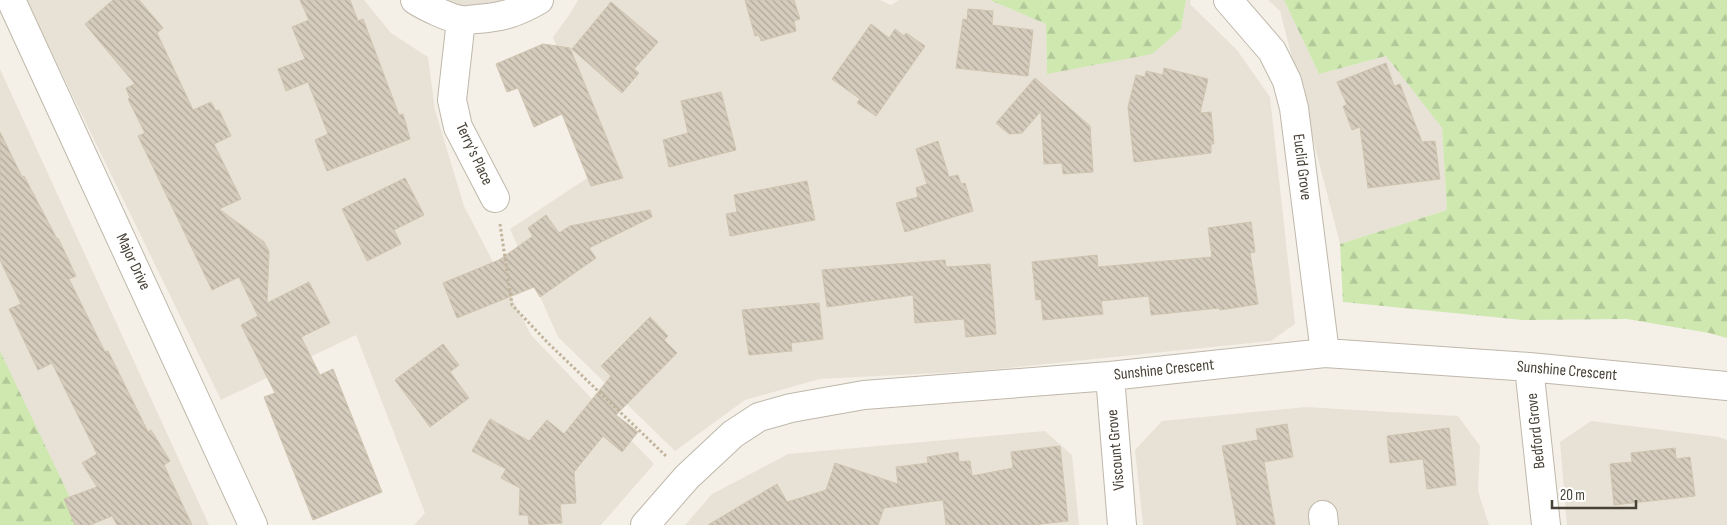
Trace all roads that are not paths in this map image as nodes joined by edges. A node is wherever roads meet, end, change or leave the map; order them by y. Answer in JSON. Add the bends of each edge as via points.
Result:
{"nodes":[{"id":1,"x":11,"y":0,"type":"edge"},
{"id":2,"x":415,"y":0,"type":"edge"},
{"id":3,"x":539,"y":0,"type":"edge"},
{"id":4,"x":1228,"y":0,"type":"edge"},
{"id":5,"x":461,"y":20,"type":"junction"},
{"id":6,"x":495,"y":198,"type":"road end"},
{"id":7,"x":1325,"y":353,"type":"junction"},
{"id":8,"x":1529,"y":367,"type":"junction"},
{"id":9,"x":1110,"y":376,"type":"junction"},
{"id":10,"x":1727,"y":386,"type":"edge"},
{"id":11,"x":253,"y":525,"type":"edge"},
{"id":12,"x":645,"y":525,"type":"edge"},
{"id":13,"x":1122,"y":525,"type":"edge"},
{"id":14,"x":1546,"y":525,"type":"edge"}],
"edges":[{"from":1,"to":11,"type":"street","name":"Major Drive"},
{"from":2,"to":5,"type":"street"},
{"from":3,"to":5,"type":"street","via":[[508,14]]},
{"from":4,"to":7,"type":"street","name":"Euclid Grove","via":[[1272,51],[1287,81],[1294,108]]},
{"from":5,"to":6,"type":"street","name":"Terry's Place","via":[[452,100],[458,127]]},
{"from":7,"to":8,"type":"street","name":"Sunshine Crescent"},
{"from":7,"to":9,"type":"street","name":"Sunshine Crescent"},
{"from":8,"to":10,"type":"street","name":"Sunshine Crescent"},
{"from":8,"to":14,"type":"street","name":"Bedford Grove"},
{"from":9,"to":12,"type":"street","name":"Sunshine Crescent","via":[[864,395],[759,417],[734,434],[687,477]]},
{"from":9,"to":13,"type":"street","name":"Viscount Grove"}]}
